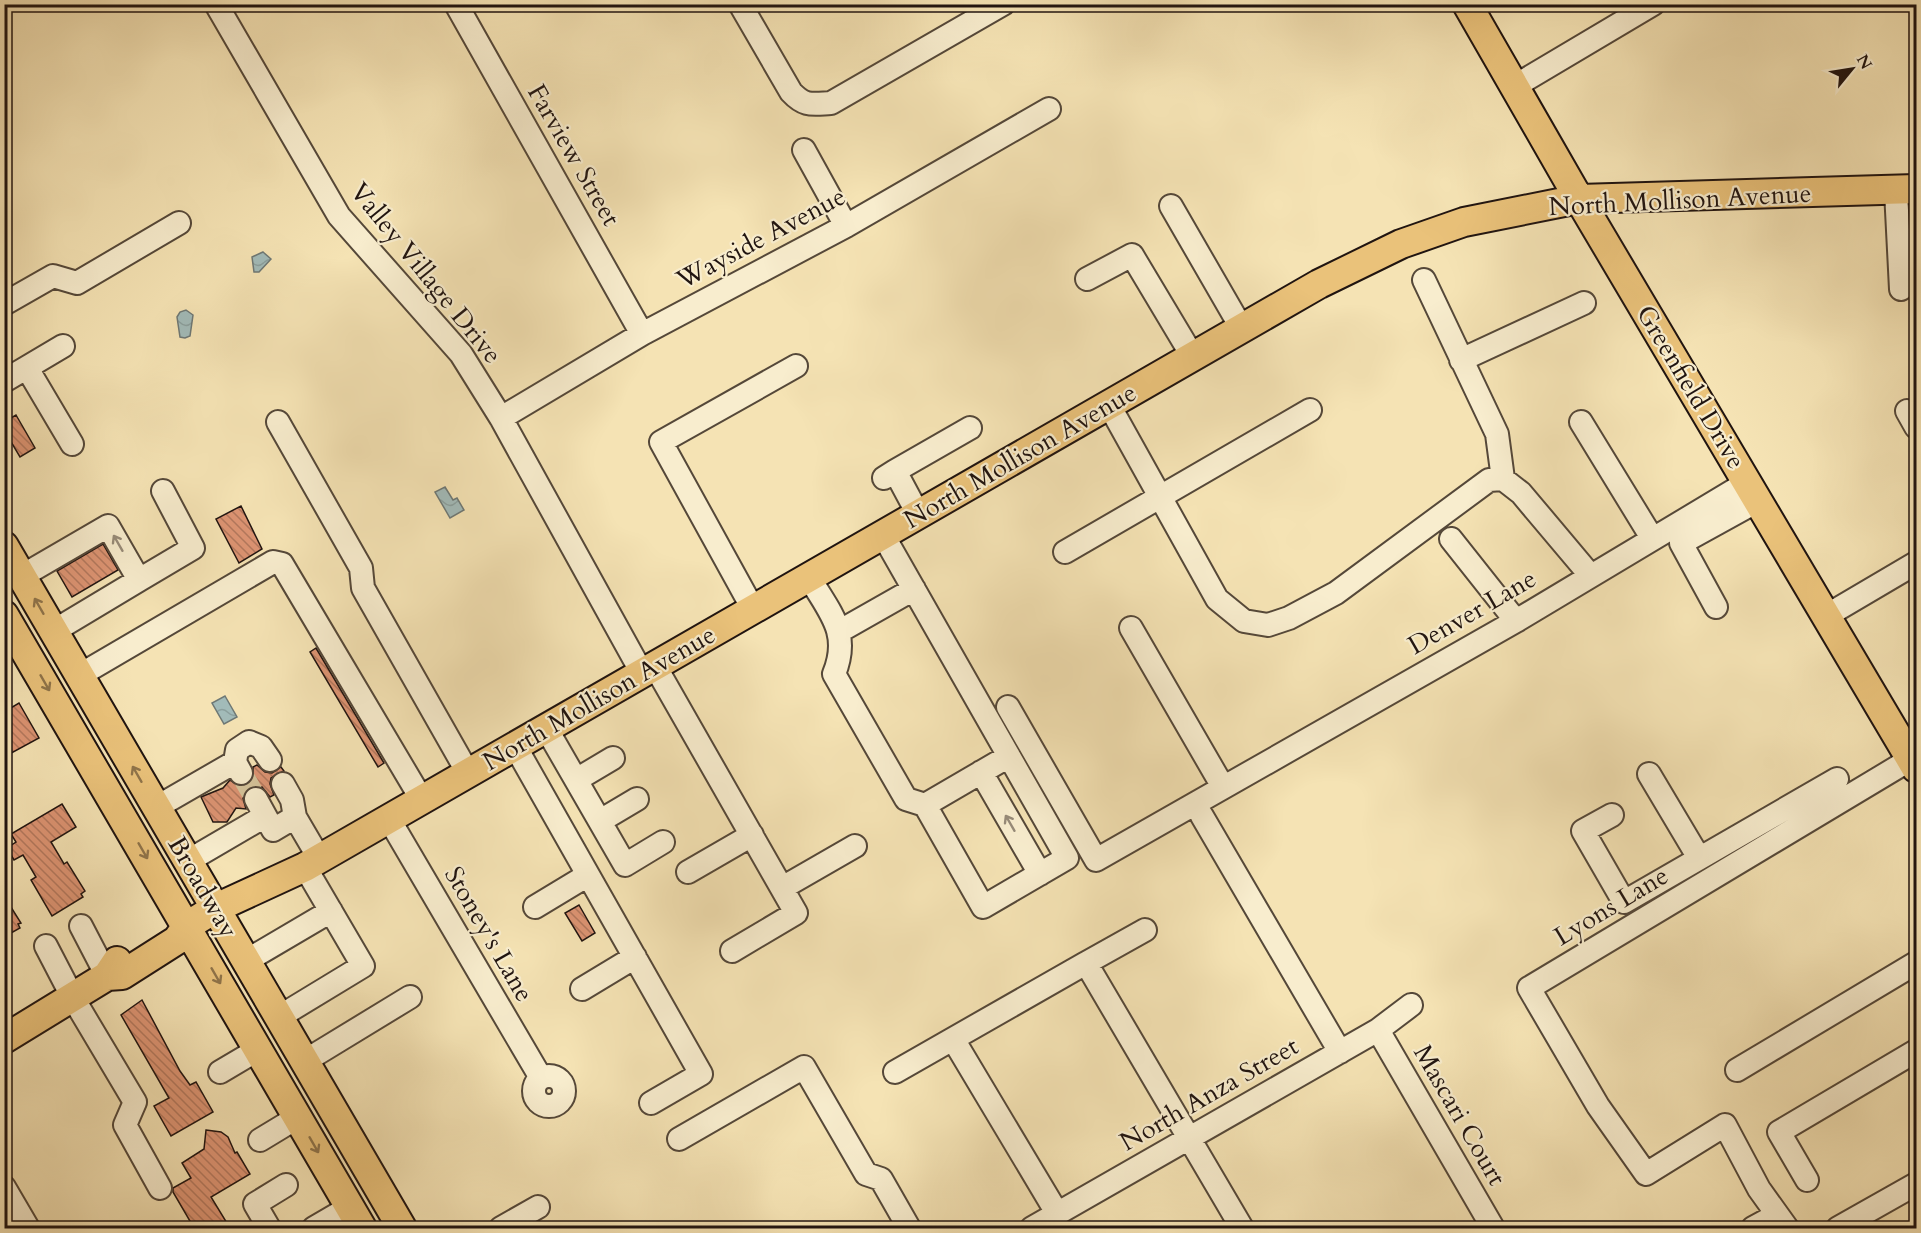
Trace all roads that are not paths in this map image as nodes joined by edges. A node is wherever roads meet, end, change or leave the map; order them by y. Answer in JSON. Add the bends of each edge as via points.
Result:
{"nodes":[{"id":1,"x":216,"y":4,"type":"edge"},
{"id":2,"x":456,"y":4,"type":"edge"},
{"id":3,"x":740,"y":4,"type":"edge"},
{"id":4,"x":1467,"y":4,"type":"edge"},
{"id":5,"x":1653,"y":4,"type":"edge"},
{"id":6,"x":996,"y":6,"type":"edge"},
{"id":7,"x":1515,"y":86,"type":"junction"},
{"id":8,"x":1049,"y":109,"type":"dead end"},
{"id":9,"x":804,"y":150,"type":"dead end"},
{"id":10,"x":1906,"y":190,"type":"edge"},
{"id":11,"x":1579,"y":199,"type":"junction"},
{"id":12,"x":1171,"y":206,"type":"dead end"},
{"id":13,"x":179,"y":223,"type":"dead end"},
{"id":14,"x":846,"y":226,"type":"junction"},
{"id":15,"x":1088,"y":279,"type":"dead end"},
{"id":16,"x":1424,"y":280,"type":"dead end"},
{"id":17,"x":1901,"y":289,"type":"dead end"},
{"id":18,"x":1584,"y":303,"type":"dead end"},
{"id":19,"x":4,"y":304,"type":"edge"},
{"id":20,"x":1242,"y":329,"type":"junction"},
{"id":21,"x":642,"y":334,"type":"junction"},
{"id":22,"x":63,"y":346,"type":"dead end"},
{"id":23,"x":1193,"y":357,"type":"junction"},
{"id":24,"x":1461,"y":360,"type":"junction"},
{"id":25,"x":796,"y":366,"type":"dead end"},
{"id":26,"x":27,"y":368,"type":"junction"},
{"id":27,"x":4,"y":381,"type":"edge"},
{"id":28,"x":1108,"y":405,"type":"junction"},
{"id":29,"x":1310,"y":410,"type":"dead end"},
{"id":30,"x":501,"y":418,"type":"junction"},
{"id":31,"x":278,"y":422,"type":"dead end"},
{"id":32,"x":1581,"y":422,"type":"dead end"},
{"id":33,"x":970,"y":428,"type":"dead end"},
{"id":34,"x":72,"y":444,"type":"dead end"},
{"id":35,"x":1503,"y":479,"type":"junction"},
{"id":36,"x":163,"y":491,"type":"dead end"},
{"id":37,"x":1753,"y":491,"type":"junction"},
{"id":38,"x":1160,"y":496,"type":"junction"},
{"id":39,"x":918,"y":514,"type":"junction"},
{"id":40,"x":883,"y":535,"type":"junction"},
{"id":41,"x":1652,"y":538,"type":"junction"},
{"id":42,"x":1451,"y":539,"type":"dead end"},
{"id":43,"x":4,"y":546,"type":"edge"},
{"id":44,"x":1065,"y":552,"type":"dead end"},
{"id":45,"x":1917,"y":563,"type":"edge"},
{"id":46,"x":1590,"y":575,"type":"junction"},
{"id":47,"x":22,"y":576,"type":"junction"},
{"id":48,"x":809,"y":577,"type":"junction"},
{"id":49,"x":139,"y":579,"type":"junction"},
{"id":50,"x":914,"y":589,"type":"junction"},
{"id":51,"x":1716,"y":607,"type":"dead end"},
{"id":52,"x":753,"y":609,"type":"junction"},
{"id":53,"x":4,"y":615,"type":"edge"},
{"id":54,"x":1826,"y":616,"type":"junction"},
{"id":55,"x":1516,"y":621,"type":"junction"},
{"id":56,"x":1131,"y":628,"type":"dead end"},
{"id":57,"x":54,"y":631,"type":"junction"},
{"id":58,"x":840,"y":632,"type":"junction"},
{"id":59,"x":648,"y":670,"type":"junction"},
{"id":60,"x":80,"y":675,"type":"junction"},
{"id":61,"x":1008,"y":707,"type":"dead end"},
{"id":62,"x":546,"y":728,"type":"junction"},
{"id":63,"x":515,"y":746,"type":"junction"},
{"id":64,"x":1010,"y":756,"type":"junction"},
{"id":65,"x":613,"y":758,"type":"dead end"},
{"id":66,"x":270,"y":760,"type":"dead end"},
{"id":67,"x":1915,"y":762,"type":"edge"},
{"id":68,"x":981,"y":772,"type":"junction"},
{"id":69,"x":468,"y":773,"type":"junction"},
{"id":70,"x":1649,"y":774,"type":"dead end"},
{"id":71,"x":1837,"y":779,"type":"dead end"},
{"id":72,"x":576,"y":780,"type":"junction"},
{"id":73,"x":283,"y":784,"type":"dead end"},
{"id":74,"x":1223,"y":787,"type":"junction"},
{"id":75,"x":637,"y":799,"type":"dead end"},
{"id":76,"x":422,"y":800,"type":"junction"},
{"id":77,"x":925,"y":805,"type":"junction"},
{"id":78,"x":157,"y":807,"type":"junction"},
{"id":79,"x":1612,"y":815,"type":"dead end"},
{"id":80,"x":1202,"y":816,"type":"dead end"},
{"id":81,"x":295,"y":817,"type":"junction"},
{"id":82,"x":389,"y":819,"type":"junction"},
{"id":83,"x":600,"y":821,"type":"junction"},
{"id":84,"x":752,"y":835,"type":"junction"},
{"id":85,"x":663,"y":842,"type":"dead end"},
{"id":86,"x":855,"y":846,"type":"dead end"},
{"id":87,"x":1699,"y":858,"type":"junction"},
{"id":88,"x":188,"y":861,"type":"junction"},
{"id":89,"x":312,"y":863,"type":"junction"},
{"id":90,"x":688,"y":872,"type":"dead end"},
{"id":91,"x":1040,"y":874,"type":"junction"},
{"id":92,"x":588,"y":875,"type":"junction"},
{"id":93,"x":782,"y":888,"type":"junction"},
{"id":94,"x":535,"y":907,"type":"dead end"},
{"id":95,"x":216,"y":908,"type":"junction"},
{"id":96,"x":331,"y":911,"type":"junction"},
{"id":97,"x":81,"y":926,"type":"dead end"},
{"id":98,"x":187,"y":926,"type":"junction"},
{"id":99,"x":1145,"y":930,"type":"dead end"},
{"id":100,"x":46,"y":946,"type":"dead end"},
{"id":101,"x":732,"y":951,"type":"dead end"},
{"id":102,"x":635,"y":957,"type":"junction"},
{"id":103,"x":246,"y":961,"type":"junction"},
{"id":104,"x":1086,"y":963,"type":"junction"},
{"id":105,"x":1917,"y":963,"type":"edge"},
{"id":106,"x":107,"y":976,"type":"junction"},
{"id":107,"x":582,"y":989,"type":"dead end"},
{"id":108,"x":410,"y":997,"type":"dead end"},
{"id":109,"x":73,"y":998,"type":"junction"},
{"id":110,"x":1411,"y":1005,"type":"dead end"},
{"id":111,"x":279,"y":1017,"type":"junction"},
{"id":112,"x":1378,"y":1030,"type":"junction"},
{"id":113,"x":5,"y":1037,"type":"edge"},
{"id":114,"x":953,"y":1039,"type":"junction"},
{"id":115,"x":259,"y":1049,"type":"junction"},
{"id":116,"x":1917,"y":1051,"type":"edge"},
{"id":117,"x":1340,"y":1052,"type":"junction"},
{"id":118,"x":304,"y":1061,"type":"junction"},
{"id":119,"x":1737,"y":1070,"type":"dead end"},
{"id":120,"x":220,"y":1072,"type":"dead end"},
{"id":121,"x":895,"y":1072,"type":"dead end"},
{"id":122,"x":541,"y":1078,"type":"dead end"},
{"id":123,"x":651,"y":1103,"type":"dead end"},
{"id":124,"x":298,"y":1117,"type":"junction"},
{"id":125,"x":1188,"y":1138,"type":"junction"},
{"id":126,"x":679,"y":1139,"type":"dead end"},
{"id":127,"x":260,"y":1140,"type":"dead end"},
{"id":128,"x":1807,"y":1180,"type":"dead end"},
{"id":129,"x":1917,"y":1184,"type":"edge"},
{"id":130,"x":286,"y":1185,"type":"dead end"},
{"id":131,"x":4,"y":1187,"type":"edge"},
{"id":132,"x":160,"y":1188,"type":"dead end"},
{"id":133,"x":538,"y":1207,"type":"dead end"},
{"id":134,"x":1057,"y":1213,"type":"junction"},
{"id":135,"x":356,"y":1218,"type":"edge"},
{"id":136,"x":1782,"y":1222,"type":"edge"},
{"id":137,"x":28,"y":1228,"type":"edge"},
{"id":138,"x":269,"y":1228,"type":"edge"},
{"id":139,"x":314,"y":1228,"type":"edge"},
{"id":140,"x":402,"y":1228,"type":"edge"},
{"id":141,"x":501,"y":1228,"type":"edge"},
{"id":142,"x":909,"y":1228,"type":"edge"},
{"id":143,"x":1032,"y":1228,"type":"edge"},
{"id":144,"x":1242,"y":1228,"type":"edge"},
{"id":145,"x":1493,"y":1228,"type":"edge"},
{"id":146,"x":1753,"y":1228,"type":"edge"},
{"id":147,"x":1838,"y":1228,"type":"edge"}],
"edges":[{"from":1,"to":30,"type":"street","name":"Valley Village Drive","via":[[339,216],[461,354]]},
{"from":2,"to":21,"type":"street","name":"Farview Street"},
{"from":3,"to":6,"type":"street","via":[[791,92],[801,103],[809,104],[831,104]]},
{"from":4,"to":7,"type":"main road","name":"Greenfield Drive"},
{"from":5,"to":7,"type":"street"},
{"from":7,"to":11,"type":"main road","name":"Greenfield Drive"},
{"from":8,"to":14,"type":"street","name":"Wayside Avenue"},
{"from":9,"to":14,"type":"street"},
{"from":10,"to":11,"type":"main road","name":"North Mollison Avenue"},
{"from":10,"to":17,"type":"street"},
{"from":11,"to":20,"type":"main road","name":"North Mollison Avenue","via":[[1464,222],[1401,244],[1319,284]]},
{"from":11,"to":37,"type":"main road","name":"Greenfield Drive"},
{"from":12,"to":20,"type":"street"},
{"from":13,"to":19,"type":"street","via":[[77,283],[54,276]]},
{"from":14,"to":21,"type":"street","name":"Wayside Avenue"},
{"from":15,"to":23,"type":"street","via":[[1132,255]]},
{"from":16,"to":24,"type":"street"},
{"from":18,"to":24,"type":"street"},
{"from":20,"to":23,"type":"main road","name":"North Mollison Avenue"},
{"from":21,"to":30,"type":"street","name":"Wayside Avenue"},
{"from":22,"to":26,"type":"street"},
{"from":23,"to":28,"type":"main road","name":"North Mollison Avenue"},
{"from":24,"to":35,"type":"street","via":[[1497,434]]},
{"from":25,"to":52,"type":"street","via":[[662,442]]},
{"from":26,"to":27,"type":"street"},
{"from":26,"to":34,"type":"street"},
{"from":28,"to":38,"type":"street"},
{"from":28,"to":39,"type":"main road","name":"North Mollison Avenue"},
{"from":29,"to":38,"type":"street"},
{"from":30,"to":59,"type":"street","name":"Valley Village Drive"},
{"from":31,"to":69,"type":"street","via":[[361,568],[363,588]]},
{"from":32,"to":41,"type":"street"},
{"from":33,"to":39,"type":"street","via":[[890,475]]},
{"from":35,"to":38,"type":"street","via":[[1489,480],[1336,593],[1268,625],[1244,621],[1217,599]]},
{"from":35,"to":46,"type":"street","via":[[1521,493]]},
{"from":36,"to":49,"type":"street","via":[[193,548]]},
{"from":37,"to":41,"type":"street","name":"Denver Lane"},
{"from":37,"to":51,"type":"street","via":[[1681,543]]},
{"from":37,"to":54,"type":"main road","name":"Greenfield Drive"},
{"from":38,"to":44,"type":"street"},
{"from":39,"to":40,"type":"main road","name":"North Mollison Avenue"},
{"from":40,"to":48,"type":"main road","name":"North Mollison Avenue"},
{"from":40,"to":50,"type":"street"},
{"from":41,"to":46,"type":"street","name":"Denver Lane"},
{"from":42,"to":55,"type":"street"},
{"from":43,"to":47,"type":"main road","name":"Broadway"},
{"from":45,"to":54,"type":"street"},
{"from":46,"to":55,"type":"street","name":"Denver Lane"},
{"from":49,"to":47,"type":"street","one_way":true,"via":[[108,526]]},
{"from":57,"to":47,"type":"main road","name":"Broadway","one_way":true},
{"from":48,"to":52,"type":"main road","name":"North Mollison Avenue"},
{"from":48,"to":58,"type":"street"},
{"from":49,"to":57,"type":"street"},
{"from":50,"to":58,"type":"street"},
{"from":50,"to":64,"type":"street"},
{"from":52,"to":59,"type":"main road","name":"North Mollison Avenue"},
{"from":53,"to":98,"type":"main road","name":"Broadway","one_way":true},
{"from":54,"to":67,"type":"main road","name":"Greenfield Drive"},
{"from":55,"to":74,"type":"street","name":"Denver Lane"},
{"from":56,"to":74,"type":"street"},
{"from":57,"to":60,"type":"main road","name":"Broadway"},
{"from":58,"to":77,"type":"street","via":[[842,655],[834,674],[906,799]]},
{"from":59,"to":62,"type":"main road","name":"North Mollison Avenue"},
{"from":59,"to":84,"type":"street","name":"Valley Village Drive"},
{"from":60,"to":76,"type":"street","via":[[273,562],[282,564]]},
{"from":78,"to":60,"type":"main road","name":"Broadway","one_way":true},
{"from":61,"to":74,"type":"street","name":"Denver Lane","via":[[1096,860]]},
{"from":62,"to":63,"type":"main road","name":"North Mollison Avenue"},
{"from":62,"to":72,"type":"street"},
{"from":63,"to":69,"type":"main road","name":"North Mollison Avenue"},
{"from":63,"to":92,"type":"street"},
{"from":64,"to":68,"type":"street"},
{"from":64,"to":91,"type":"street","via":[[1068,858]]},
{"from":65,"to":72,"type":"street"},
{"from":66,"to":78,"type":"street","via":[[261,747],[249,742],[237,750],[238,767]]},
{"from":67,"to":136,"type":"street","name":"Lyons Lane","via":[[1529,988],[1598,1106],[1646,1174],[1725,1125]]},
{"from":68,"to":77,"type":"street"},
{"from":91,"to":68,"type":"street","one_way":true},
{"from":69,"to":76,"type":"main road","name":"North Mollison Avenue"},
{"from":70,"to":87,"type":"street"},
{"from":71,"to":87,"type":"street"},
{"from":72,"to":83,"type":"street"},
{"from":73,"to":81,"type":"street"},
{"from":75,"to":83,"type":"street"},
{"from":76,"to":82,"type":"main road","name":"North Mollison Avenue"},
{"from":77,"to":91,"type":"street","via":[[983,907]]},
{"from":78,"to":88,"type":"main road","name":"Broadway"},
{"from":79,"to":87,"type":"street","via":[[1583,831],[1624,902]]},
{"from":80,"to":117,"type":"street"},
{"from":81,"to":88,"type":"street","via":[[273,830],[261,807]]},
{"from":81,"to":89,"type":"street"},
{"from":82,"to":89,"type":"main road","name":"North Mollison Avenue"},
{"from":82,"to":122,"type":"street","name":"Stoney's Lane"},
{"from":83,"to":85,"type":"street","via":[[625,865]]},
{"from":84,"to":90,"type":"street"},
{"from":84,"to":93,"type":"street","name":"Valley Village Drive"},
{"from":86,"to":93,"type":"street"},
{"from":88,"to":95,"type":"main road","name":"Broadway"},
{"from":89,"to":95,"type":"main road","name":"North Mollison Avenue"},
{"from":89,"to":96,"type":"street"},
{"from":92,"to":94,"type":"street"},
{"from":92,"to":102,"type":"street"},
{"from":93,"to":101,"type":"street","name":"Valley Village Drive","via":[[796,913]]},
{"from":95,"to":98,"type":"main road","name":"North Mollison Avenue"},
{"from":95,"to":103,"type":"main road","name":"Broadway"},
{"from":96,"to":103,"type":"street"},
{"from":96,"to":111,"type":"street","via":[[363,966]]},
{"from":97,"to":106,"type":"street"},
{"from":98,"to":106,"type":"main road","name":"North Mollison Avenue","via":[[170,927],[140,944],[114,963]]},
{"from":98,"to":115,"type":"main road","name":"Broadway","one_way":true},
{"from":99,"to":104,"type":"street"},
{"from":100,"to":109,"type":"street"},
{"from":102,"to":107,"type":"street"},
{"from":102,"to":123,"type":"street","via":[[701,1074]]},
{"from":103,"to":111,"type":"main road","name":"Broadway"},
{"from":104,"to":114,"type":"street"},
{"from":104,"to":125,"type":"street"},
{"from":105,"to":119,"type":"street"},
{"from":106,"to":109,"type":"main road","name":"North Mollison Avenue"},
{"from":108,"to":118,"type":"street"},
{"from":109,"to":113,"type":"main road","name":"North Mollison Avenue"},
{"from":109,"to":132,"type":"street","via":[[135,1102],[125,1125]]},
{"from":110,"to":112,"type":"street","name":"North Anza Street"},
{"from":111,"to":118,"type":"main road","name":"Broadway"},
{"from":112,"to":117,"type":"street","name":"North Anza Street"},
{"from":112,"to":145,"type":"street","name":"Mascari Court"},
{"from":114,"to":121,"type":"street"},
{"from":114,"to":134,"type":"street"},
{"from":115,"to":120,"type":"street"},
{"from":115,"to":124,"type":"main road","name":"Broadway"},
{"from":116,"to":128,"type":"street","via":[[1779,1132]]},
{"from":117,"to":125,"type":"street","name":"North Anza Street"},
{"from":118,"to":140,"type":"main road","name":"Broadway"},
{"from":124,"to":127,"type":"street"},
{"from":124,"to":135,"type":"main road","name":"Broadway","one_way":true},
{"from":125,"to":134,"type":"street","name":"North Anza Street"},
{"from":125,"to":144,"type":"street"},
{"from":126,"to":142,"type":"street","via":[[804,1067],[866,1174],[880,1179]]},
{"from":129,"to":147,"type":"street"},
{"from":130,"to":138,"type":"street","via":[[255,1204]]},
{"from":131,"to":137,"type":"street"},
{"from":133,"to":141,"type":"street"},
{"from":134,"to":143,"type":"street","name":"North Anza Street"},
{"from":135,"to":139,"type":"street"},
{"from":136,"to":146,"type":"street"}]}
